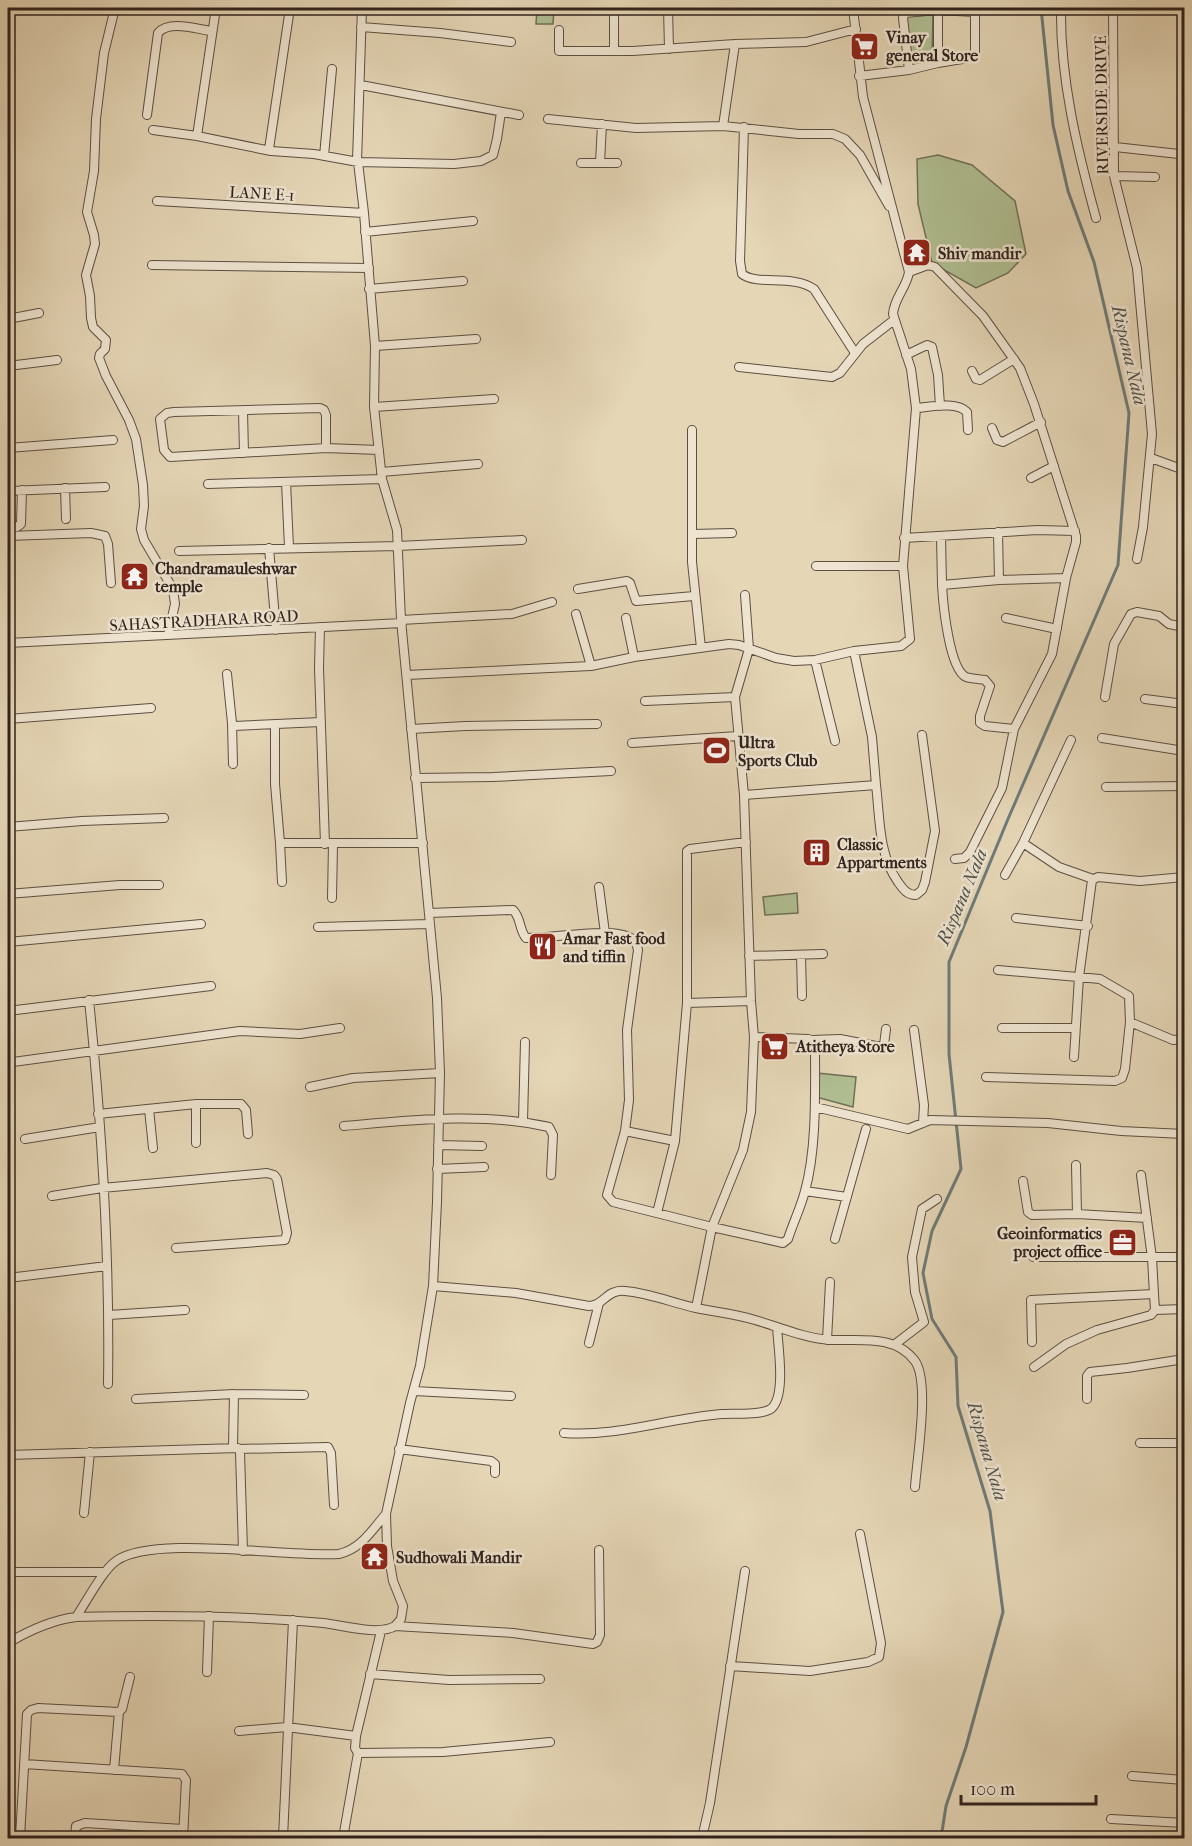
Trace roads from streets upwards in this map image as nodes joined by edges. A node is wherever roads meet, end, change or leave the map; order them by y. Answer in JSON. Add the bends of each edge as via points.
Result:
{"nodes":[{"id":1,"x":115,"y":8,"type":"edge"},
{"id":2,"x":216,"y":8,"type":"edge"},
{"id":3,"x":290,"y":8,"type":"edge"},
{"id":4,"x":362,"y":8,"type":"edge"},
{"id":5,"x":614,"y":8,"type":"edge"},
{"id":6,"x":668,"y":8,"type":"edge"},
{"id":7,"x":853,"y":8,"type":"edge"},
{"id":8,"x":1061,"y":8,"type":"edge"},
{"id":9,"x":1113,"y":8,"type":"edge"},
{"id":10,"x":938,"y":9,"type":"edge"},
{"id":11,"x":975,"y":10,"type":"edge"},
{"id":12,"x":361,"y":27,"type":"junction"},
{"id":13,"x":856,"y":29,"type":"junction"},
{"id":14,"x":560,"y":30,"type":"dead end"},
{"id":15,"x":211,"y":31,"type":"junction"},
{"id":16,"x":511,"y":42,"type":"dead end"},
{"id":17,"x":735,"y":44,"type":"junction"},
{"id":18,"x":669,"y":49,"type":"junction"},
{"id":19,"x":614,"y":50,"type":"junction"},
{"id":20,"x":938,"y":63,"type":"junction"},
{"id":21,"x":332,"y":69,"type":"dead end"},
{"id":22,"x":909,"y":70,"type":"junction"},
{"id":23,"x":859,"y":76,"type":"junction"},
{"id":24,"x":361,"y":85,"type":"junction"},
{"id":25,"x":501,"y":112,"type":"junction"},
{"id":26,"x":147,"y":115,"type":"dead end"},
{"id":27,"x":519,"y":115,"type":"dead end"},
{"id":28,"x":548,"y":119,"type":"dead end"},
{"id":29,"x":602,"y":124,"type":"junction"},
{"id":30,"x":723,"y":126,"type":"junction"},
{"id":31,"x":744,"y":127,"type":"junction"},
{"id":32,"x":153,"y":130,"type":"dead end"},
{"id":33,"x":197,"y":136,"type":"junction"},
{"id":34,"x":1115,"y":147,"type":"junction"},
{"id":35,"x":269,"y":149,"type":"junction"},
{"id":36,"x":1179,"y":153,"type":"dead end"},
{"id":37,"x":324,"y":156,"type":"junction"},
{"id":38,"x":357,"y":162,"type":"junction"},
{"id":39,"x":581,"y":163,"type":"dead end"},
{"id":40,"x":600,"y":163,"type":"junction"},
{"id":41,"x":617,"y":163,"type":"dead end"},
{"id":42,"x":1114,"y":176,"type":"junction"},
{"id":43,"x":1155,"y":177,"type":"dead end"},
{"id":44,"x":157,"y":201,"type":"dead end"},
{"id":45,"x":364,"y":213,"type":"junction"},
{"id":46,"x":895,"y":217,"type":"junction"},
{"id":47,"x":1096,"y":218,"type":"dead end"},
{"id":48,"x":473,"y":221,"type":"dead end"},
{"id":49,"x":365,"y":232,"type":"junction"},
{"id":50,"x":152,"y":265,"type":"dead end"},
{"id":51,"x":369,"y":268,"type":"junction"},
{"id":52,"x":909,"y":272,"type":"junction"},
{"id":53,"x":462,"y":281,"type":"dead end"},
{"id":54,"x":369,"y":289,"type":"junction"},
{"id":55,"x":39,"y":313,"type":"dead end"},
{"id":56,"x":8,"y":319,"type":"edge"},
{"id":57,"x":894,"y":320,"type":"junction"},
{"id":58,"x":476,"y":339,"type":"dead end"},
{"id":59,"x":375,"y":346,"type":"junction"},
{"id":60,"x":855,"y":353,"type":"junction"},
{"id":61,"x":906,"y":355,"type":"junction"},
{"id":62,"x":57,"y":360,"type":"dead end"},
{"id":63,"x":1014,"y":360,"type":"junction"},
{"id":64,"x":8,"y":366,"type":"edge"},
{"id":65,"x":739,"y":367,"type":"dead end"},
{"id":66,"x":972,"y":370,"type":"dead end"},
{"id":67,"x":494,"y":399,"type":"dead end"},
{"id":68,"x":940,"y":406,"type":"junction"},
{"id":69,"x":374,"y":407,"type":"junction"},
{"id":70,"x":916,"y":408,"type":"junction"},
{"id":71,"x":243,"y":411,"type":"junction"},
{"id":72,"x":1041,"y":423,"type":"junction"},
{"id":73,"x":992,"y":428,"type":"dead end"},
{"id":74,"x":692,"y":430,"type":"dead end"},
{"id":75,"x":968,"y":430,"type":"dead end"},
{"id":76,"x":112,"y":440,"type":"dead end"},
{"id":77,"x":8,"y":448,"type":"edge"},
{"id":78,"x":326,"y":448,"type":"junction"},
{"id":79,"x":379,"y":450,"type":"junction"},
{"id":80,"x":244,"y":453,"type":"junction"},
{"id":81,"x":1151,"y":458,"type":"junction"},
{"id":82,"x":478,"y":464,"type":"dead end"},
{"id":83,"x":1054,"y":466,"type":"junction"},
{"id":84,"x":1185,"y":470,"type":"edge"},
{"id":85,"x":381,"y":476,"type":"junction"},
{"id":86,"x":1031,"y":478,"type":"dead end"},
{"id":87,"x":286,"y":482,"type":"junction"},
{"id":88,"x":208,"y":484,"type":"dead end"},
{"id":89,"x":105,"y":487,"type":"dead end"},
{"id":90,"x":65,"y":488,"type":"junction"},
{"id":91,"x":22,"y":490,"type":"junction"},
{"id":92,"x":8,"y":491,"type":"edge"},
{"id":93,"x":66,"y":519,"type":"dead end"},
{"id":94,"x":8,"y":526,"type":"edge"},
{"id":95,"x":1075,"y":531,"type":"junction"},
{"id":96,"x":998,"y":532,"type":"junction"},
{"id":97,"x":732,"y":533,"type":"dead end"},
{"id":98,"x":693,"y":534,"type":"junction"},
{"id":99,"x":8,"y":536,"type":"edge"},
{"id":100,"x":940,"y":536,"type":"junction"},
{"id":101,"x":904,"y":538,"type":"junction"},
{"id":102,"x":522,"y":540,"type":"dead end"},
{"id":103,"x":398,"y":546,"type":"junction"},
{"id":104,"x":269,"y":548,"type":"junction"},
{"id":105,"x":289,"y":548,"type":"junction"},
{"id":106,"x":179,"y":551,"type":"dead end"},
{"id":107,"x":1137,"y":559,"type":"dead end"},
{"id":108,"x":816,"y":566,"type":"dead end"},
{"id":109,"x":903,"y":566,"type":"junction"},
{"id":110,"x":1066,"y":578,"type":"junction"},
{"id":111,"x":999,"y":580,"type":"junction"},
{"id":112,"x":111,"y":583,"type":"dead end"},
{"id":113,"x":942,"y":585,"type":"junction"},
{"id":114,"x":578,"y":589,"type":"dead end"},
{"id":115,"x":745,"y":595,"type":"dead end"},
{"id":116,"x":694,"y":596,"type":"junction"},
{"id":117,"x":552,"y":602,"type":"dead end"},
{"id":118,"x":576,"y":615,"type":"dead end"},
{"id":119,"x":626,"y":618,"type":"dead end"},
{"id":120,"x":1006,"y":618,"type":"dead end"},
{"id":121,"x":402,"y":621,"type":"junction"},
{"id":122,"x":320,"y":627,"type":"junction"},
{"id":123,"x":1185,"y":627,"type":"edge"},
{"id":124,"x":1057,"y":629,"type":"junction"},
{"id":125,"x":276,"y":630,"type":"junction"},
{"id":126,"x":168,"y":635,"type":"junction"},
{"id":127,"x":8,"y":643,"type":"edge"},
{"id":128,"x":701,"y":648,"type":"junction"},
{"id":129,"x":749,"y":649,"type":"junction"},
{"id":130,"x":854,"y":651,"type":"junction"},
{"id":131,"x":634,"y":657,"type":"junction"},
{"id":132,"x":815,"y":660,"type":"junction"},
{"id":133,"x":591,"y":666,"type":"junction"},
{"id":134,"x":227,"y":674,"type":"dead end"},
{"id":135,"x":406,"y":675,"type":"junction"},
{"id":136,"x":735,"y":697,"type":"junction"},
{"id":137,"x":1105,"y":697,"type":"dead end"},
{"id":138,"x":1145,"y":699,"type":"dead end"},
{"id":139,"x":645,"y":701,"type":"dead end"},
{"id":140,"x":1185,"y":704,"type":"edge"},
{"id":141,"x":152,"y":708,"type":"dead end"},
{"id":142,"x":8,"y":719,"type":"edge"},
{"id":143,"x":321,"y":722,"type":"junction"},
{"id":144,"x":232,"y":723,"type":"junction"},
{"id":145,"x":597,"y":724,"type":"dead end"},
{"id":146,"x":274,"y":725,"type":"junction"},
{"id":147,"x":411,"y":729,"type":"junction"},
{"id":148,"x":1014,"y":729,"type":"junction"},
{"id":149,"x":922,"y":735,"type":"dead end"},
{"id":150,"x":738,"y":736,"type":"junction"},
{"id":151,"x":1102,"y":738,"type":"dead end"},
{"id":152,"x":1071,"y":740,"type":"dead end"},
{"id":153,"x":835,"y":741,"type":"dead end"},
{"id":154,"x":632,"y":743,"type":"dead end"},
{"id":155,"x":1185,"y":751,"type":"edge"},
{"id":156,"x":233,"y":764,"type":"dead end"},
{"id":157,"x":611,"y":771,"type":"dead end"},
{"id":158,"x":415,"y":778,"type":"junction"},
{"id":159,"x":876,"y":784,"type":"junction"},
{"id":160,"x":1185,"y":786,"type":"edge"},
{"id":161,"x":1106,"y":787,"type":"dead end"},
{"id":162,"x":744,"y":795,"type":"junction"},
{"id":163,"x":164,"y":818,"type":"dead end"},
{"id":164,"x":8,"y":827,"type":"edge"},
{"id":165,"x":746,"y":842,"type":"junction"},
{"id":166,"x":280,"y":843,"type":"junction"},
{"id":167,"x":423,"y":843,"type":"junction"},
{"id":168,"x":1023,"y":843,"type":"junction"},
{"id":169,"x":329,"y":844,"type":"junction"},
{"id":170,"x":955,"y":859,"type":"dead end"},
{"id":171,"x":1005,"y":875,"type":"dead end"},
{"id":172,"x":1185,"y":878,"type":"edge"},
{"id":173,"x":1093,"y":879,"type":"junction"},
{"id":174,"x":282,"y":882,"type":"dead end"},
{"id":175,"x":159,"y":885,"type":"dead end"},
{"id":176,"x":599,"y":887,"type":"dead end"},
{"id":177,"x":8,"y":894,"type":"edge"},
{"id":178,"x":332,"y":898,"type":"dead end"},
{"id":179,"x":429,"y":913,"type":"junction"},
{"id":180,"x":1016,"y":918,"type":"dead end"},
{"id":181,"x":201,"y":924,"type":"dead end"},
{"id":182,"x":429,"y":924,"type":"junction"},
{"id":183,"x":1088,"y":926,"type":"junction"},
{"id":184,"x":318,"y":927,"type":"dead end"},
{"id":185,"x":605,"y":933,"type":"junction"},
{"id":186,"x":8,"y":942,"type":"edge"},
{"id":187,"x":823,"y":954,"type":"dead end"},
{"id":188,"x":801,"y":955,"type":"junction"},
{"id":189,"x":749,"y":956,"type":"junction"},
{"id":190,"x":998,"y":970,"type":"dead end"},
{"id":191,"x":1079,"y":977,"type":"junction"},
{"id":192,"x":212,"y":986,"type":"dead end"},
{"id":193,"x":802,"y":996,"type":"dead end"},
{"id":194,"x":88,"y":1000,"type":"junction"},
{"id":195,"x":751,"y":1001,"type":"junction"},
{"id":196,"x":687,"y":1003,"type":"junction"},
{"id":197,"x":8,"y":1011,"type":"edge"},
{"id":198,"x":1130,"y":1022,"type":"junction"},
{"id":199,"x":340,"y":1028,"type":"dead end"},
{"id":200,"x":1002,"y":1028,"type":"dead end"},
{"id":201,"x":1075,"y":1028,"type":"junction"},
{"id":202,"x":886,"y":1029,"type":"dead end"},
{"id":203,"x":914,"y":1030,"type":"dead end"},
{"id":204,"x":754,"y":1037,"type":"junction"},
{"id":205,"x":1185,"y":1039,"type":"edge"},
{"id":206,"x":812,"y":1040,"type":"junction"},
{"id":207,"x":525,"y":1042,"type":"dead end"},
{"id":208,"x":94,"y":1052,"type":"junction"},
{"id":209,"x":1074,"y":1057,"type":"dead end"},
{"id":210,"x":13,"y":1062,"type":"dead end"},
{"id":211,"x":440,"y":1073,"type":"junction"},
{"id":212,"x":986,"y":1077,"type":"dead end"},
{"id":213,"x":310,"y":1087,"type":"dead end"},
{"id":214,"x":196,"y":1104,"type":"junction"},
{"id":215,"x":815,"y":1107,"type":"junction"},
{"id":216,"x":149,"y":1109,"type":"junction"},
{"id":217,"x":98,"y":1114,"type":"junction"},
{"id":218,"x":438,"y":1119,"type":"junction"},
{"id":219,"x":523,"y":1121,"type":"junction"},
{"id":220,"x":927,"y":1121,"type":"junction"},
{"id":221,"x":344,"y":1126,"type":"dead end"},
{"id":222,"x":100,"y":1127,"type":"junction"},
{"id":223,"x":866,"y":1129,"type":"dead end"},
{"id":224,"x":625,"y":1131,"type":"junction"},
{"id":225,"x":248,"y":1134,"type":"dead end"},
{"id":226,"x":1185,"y":1134,"type":"edge"},
{"id":227,"x":25,"y":1139,"type":"dead end"},
{"id":228,"x":675,"y":1141,"type":"junction"},
{"id":229,"x":196,"y":1143,"type":"dead end"},
{"id":230,"x":438,"y":1145,"type":"junction"},
{"id":231,"x":482,"y":1146,"type":"dead end"},
{"id":232,"x":153,"y":1148,"type":"dead end"},
{"id":233,"x":1076,"y":1165,"type":"dead end"},
{"id":234,"x":484,"y":1167,"type":"dead end"},
{"id":235,"x":437,"y":1169,"type":"junction"},
{"id":236,"x":552,"y":1175,"type":"dead end"},
{"id":237,"x":1142,"y":1175,"type":"dead end"},
{"id":238,"x":1023,"y":1180,"type":"dead end"},
{"id":239,"x":102,"y":1188,"type":"junction"},
{"id":240,"x":805,"y":1191,"type":"junction"},
{"id":241,"x":52,"y":1196,"type":"dead end"},
{"id":242,"x":847,"y":1197,"type":"junction"},
{"id":243,"x":937,"y":1199,"type":"dead end"},
{"id":244,"x":657,"y":1213,"type":"junction"},
{"id":245,"x":1077,"y":1214,"type":"junction"},
{"id":246,"x":1147,"y":1218,"type":"junction"},
{"id":247,"x":712,"y":1227,"type":"junction"},
{"id":248,"x":835,"y":1239,"type":"dead end"},
{"id":249,"x":176,"y":1248,"type":"dead end"},
{"id":250,"x":1033,"y":1257,"type":"dead end"},
{"id":251,"x":1185,"y":1257,"type":"edge"},
{"id":252,"x":1152,"y":1258,"type":"junction"},
{"id":253,"x":106,"y":1266,"type":"junction"},
{"id":254,"x":8,"y":1278,"type":"edge"},
{"id":255,"x":830,"y":1282,"type":"dead end"},
{"id":256,"x":433,"y":1286,"type":"junction"},
{"id":257,"x":1154,"y":1294,"type":"junction"},
{"id":258,"x":599,"y":1303,"type":"junction"},
{"id":259,"x":696,"y":1308,"type":"junction"},
{"id":260,"x":1185,"y":1309,"type":"edge"},
{"id":261,"x":185,"y":1310,"type":"dead end"},
{"id":262,"x":1155,"y":1310,"type":"junction"},
{"id":263,"x":109,"y":1315,"type":"junction"},
{"id":264,"x":777,"y":1327,"type":"junction"},
{"id":265,"x":827,"y":1340,"type":"junction"},
{"id":266,"x":1032,"y":1342,"type":"dead end"},
{"id":267,"x":589,"y":1343,"type":"dead end"},
{"id":268,"x":894,"y":1345,"type":"junction"},
{"id":269,"x":1185,"y":1359,"type":"edge"},
{"id":270,"x":1034,"y":1367,"type":"dead end"},
{"id":271,"x":108,"y":1384,"type":"dead end"},
{"id":272,"x":414,"y":1390,"type":"junction"},
{"id":273,"x":234,"y":1394,"type":"junction"},
{"id":274,"x":304,"y":1395,"type":"dead end"},
{"id":275,"x":511,"y":1396,"type":"dead end"},
{"id":276,"x":136,"y":1399,"type":"dead end"},
{"id":277,"x":1087,"y":1399,"type":"dead end"},
{"id":278,"x":564,"y":1433,"type":"dead end"},
{"id":279,"x":1140,"y":1443,"type":"dead end"},
{"id":280,"x":1185,"y":1443,"type":"edge"},
{"id":281,"x":236,"y":1448,"type":"junction"},
{"id":282,"x":399,"y":1449,"type":"junction"},
{"id":283,"x":90,"y":1452,"type":"junction"},
{"id":284,"x":8,"y":1455,"type":"edge"},
{"id":285,"x":495,"y":1473,"type":"dead end"},
{"id":286,"x":915,"y":1487,"type":"dead end"},
{"id":287,"x":334,"y":1505,"type":"dead end"},
{"id":288,"x":84,"y":1513,"type":"dead end"},
{"id":289,"x":386,"y":1514,"type":"junction"},
{"id":290,"x":860,"y":1534,"type":"dead end"},
{"id":291,"x":599,"y":1550,"type":"dead end"},
{"id":292,"x":243,"y":1551,"type":"junction"},
{"id":293,"x":745,"y":1571,"type":"dead end"},
{"id":294,"x":8,"y":1572,"type":"edge"},
{"id":295,"x":105,"y":1572,"type":"junction"},
{"id":296,"x":209,"y":1616,"type":"junction"},
{"id":297,"x":76,"y":1617,"type":"junction"},
{"id":298,"x":293,"y":1620,"type":"junction"},
{"id":299,"x":395,"y":1626,"type":"junction"},
{"id":300,"x":381,"y":1631,"type":"junction"},
{"id":301,"x":8,"y":1643,"type":"edge"},
{"id":302,"x":730,"y":1666,"type":"junction"},
{"id":303,"x":207,"y":1672,"type":"dead end"},
{"id":304,"x":370,"y":1674,"type":"junction"},
{"id":305,"x":130,"y":1677,"type":"dead end"},
{"id":306,"x":540,"y":1679,"type":"dead end"},
{"id":307,"x":119,"y":1712,"type":"junction"},
{"id":308,"x":287,"y":1727,"type":"junction"},
{"id":309,"x":239,"y":1731,"type":"dead end"},
{"id":310,"x":356,"y":1736,"type":"junction"},
{"id":311,"x":550,"y":1742,"type":"dead end"},
{"id":312,"x":357,"y":1753,"type":"junction"},
{"id":313,"x":24,"y":1764,"type":"junction"},
{"id":314,"x":114,"y":1770,"type":"junction"},
{"id":315,"x":1132,"y":1776,"type":"dead end"},
{"id":316,"x":1185,"y":1780,"type":"edge"},
{"id":317,"x":1112,"y":1819,"type":"dead end"},
{"id":318,"x":1185,"y":1823,"type":"edge"},
{"id":319,"x":183,"y":1828,"type":"junction"},
{"id":320,"x":20,"y":1839,"type":"edge"},
{"id":321,"x":75,"y":1839,"type":"edge"},
{"id":322,"x":183,"y":1839,"type":"edge"},
{"id":323,"x":283,"y":1839,"type":"edge"},
{"id":324,"x":343,"y":1839,"type":"edge"},
{"id":325,"x":702,"y":1839,"type":"edge"}],
"edges":[{"from":1,"to":126,"type":"street","via":[[104,53],[96,119],[94,171],[87,212],[95,244],[86,275],[93,327],[106,340],[99,358],[136,439],[143,485],[144,540],[173,589],[175,604]]},
{"from":2,"to":15,"type":"street"},
{"from":3,"to":35,"type":"street"},
{"from":4,"to":12,"type":"street"},
{"from":5,"to":19,"type":"street"},
{"from":6,"to":18,"type":"street"},
{"from":7,"to":13,"type":"street"},
{"from":8,"to":47,"type":"street","via":[[1065,81]]},
{"from":9,"to":34,"type":"street","name":"RIVERSIDE DRIVE"},
{"from":10,"to":11,"type":"street"},
{"from":10,"to":20,"type":"street"},
{"from":10,"to":22,"type":"street","via":[[908,11],[903,15]]},
{"from":11,"to":20,"type":"street","via":[[975,54]]},
{"from":12,"to":16,"type":"street"},
{"from":12,"to":24,"type":"street"},
{"from":13,"to":17,"type":"street","via":[[806,42]]},
{"from":13,"to":23,"type":"street"},
{"from":14,"to":19,"type":"street","via":[[559,51]]},
{"from":15,"to":26,"type":"street","via":[[172,26],[161,29],[156,39]]},
{"from":15,"to":33,"type":"street"},
{"from":17,"to":18,"type":"street"},
{"from":17,"to":30,"type":"street"},
{"from":18,"to":19,"type":"street"},
{"from":20,"to":22,"type":"street"},
{"from":21,"to":37,"type":"street"},
{"from":22,"to":23,"type":"street"},
{"from":23,"to":46,"type":"street"},
{"from":24,"to":25,"type":"street"},
{"from":24,"to":38,"type":"street"},
{"from":25,"to":27,"type":"street"},
{"from":25,"to":38,"type":"street","via":[[492,155],[482,161]]},
{"from":28,"to":29,"type":"street"},
{"from":29,"to":30,"type":"street","via":[[636,128]]},
{"from":29,"to":40,"type":"street"},
{"from":30,"to":31,"type":"street"},
{"from":31,"to":46,"type":"street","via":[[845,139],[860,155]]},
{"from":31,"to":60,"type":"street","via":[[742,274],[807,284],[819,294]]},
{"from":32,"to":33,"type":"street"},
{"from":33,"to":35,"type":"street"},
{"from":34,"to":36,"type":"street"},
{"from":34,"to":42,"type":"street","name":"RIVERSIDE DRIVE"},
{"from":35,"to":37,"type":"street"},
{"from":37,"to":38,"type":"street"},
{"from":38,"to":45,"type":"street"},
{"from":39,"to":40,"type":"street"},
{"from":40,"to":41,"type":"street"},
{"from":42,"to":43,"type":"street"},
{"from":42,"to":81,"type":"street","name":"RIVERSIDE DRIVE","via":[[1137,268]]},
{"from":44,"to":45,"type":"street","name":"LANE E-1"},
{"from":45,"to":49,"type":"street"},
{"from":46,"to":52,"type":"street"},
{"from":48,"to":49,"type":"street"},
{"from":49,"to":51,"type":"street"},
{"from":50,"to":51,"type":"street"},
{"from":51,"to":54,"type":"street"},
{"from":52,"to":57,"type":"street","via":[[894,306]]},
{"from":52,"to":63,"type":"street","via":[[928,265],[935,267],[983,316]]},
{"from":53,"to":54,"type":"street"},
{"from":54,"to":59,"type":"street"},
{"from":55,"to":56,"type":"street"},
{"from":57,"to":60,"type":"street"},
{"from":57,"to":61,"type":"street"},
{"from":58,"to":59,"type":"street"},
{"from":59,"to":69,"type":"street"},
{"from":60,"to":65,"type":"street","via":[[832,377]]},
{"from":61,"to":68,"type":"street","via":[[927,345],[932,347]]},
{"from":61,"to":70,"type":"street"},
{"from":62,"to":64,"type":"street"},
{"from":63,"to":66,"type":"street","via":[[978,380]]},
{"from":63,"to":72,"type":"street"},
{"from":67,"to":69,"type":"street"},
{"from":68,"to":70,"type":"street"},
{"from":68,"to":75,"type":"street","via":[[965,410]]},
{"from":69,"to":79,"type":"street"},
{"from":70,"to":101,"type":"street"},
{"from":71,"to":78,"type":"street","via":[[320,408],[327,420]]},
{"from":71,"to":80,"type":"street"},
{"from":71,"to":80,"type":"street","via":[[174,411],[160,419],[164,450],[170,457]]},
{"from":72,"to":73,"type":"street","via":[[1004,442],[997,440]]},
{"from":72,"to":83,"type":"street"},
{"from":74,"to":98,"type":"street"},
{"from":76,"to":77,"type":"street"},
{"from":78,"to":79,"type":"street"},
{"from":78,"to":80,"type":"street"},
{"from":79,"to":85,"type":"street"},
{"from":81,"to":84,"type":"street"},
{"from":81,"to":107,"type":"street","name":"RIVERSIDE DRIVE"},
{"from":82,"to":85,"type":"street"},
{"from":83,"to":86,"type":"street"},
{"from":83,"to":95,"type":"street"},
{"from":85,"to":87,"type":"street"},
{"from":85,"to":103,"type":"street"},
{"from":87,"to":88,"type":"street"},
{"from":87,"to":105,"type":"street"},
{"from":89,"to":90,"type":"street"},
{"from":90,"to":91,"type":"street"},
{"from":90,"to":93,"type":"street"},
{"from":91,"to":92,"type":"street"},
{"from":91,"to":94,"type":"street","via":[[21,524]]},
{"from":95,"to":96,"type":"street"},
{"from":95,"to":110,"type":"street","via":[[1076,542]]},
{"from":96,"to":100,"type":"street"},
{"from":96,"to":111,"type":"street"},
{"from":97,"to":98,"type":"street"},
{"from":98,"to":116,"type":"street"},
{"from":99,"to":112,"type":"street","via":[[105,536]]},
{"from":100,"to":101,"type":"street"},
{"from":100,"to":113,"type":"street"},
{"from":101,"to":109,"type":"street"},
{"from":102,"to":103,"type":"street"},
{"from":103,"to":105,"type":"street"},
{"from":103,"to":121,"type":"street"},
{"from":104,"to":105,"type":"street"},
{"from":104,"to":106,"type":"street"},
{"from":104,"to":125,"type":"street"},
{"from":108,"to":109,"type":"street"},
{"from":109,"to":130,"type":"street","via":[[910,639],[901,646]]},
{"from":110,"to":111,"type":"street"},
{"from":110,"to":124,"type":"street"},
{"from":111,"to":113,"type":"street"},
{"from":113,"to":148,"type":"street","via":[[944,622],[960,669],[966,677],[985,680],[990,686],[980,723]]},
{"from":114,"to":116,"type":"street","via":[[627,581],[636,601]]},
{"from":115,"to":129,"type":"street"},
{"from":116,"to":128,"type":"street"},
{"from":117,"to":121,"type":"street","name":"SAHASTRADHARA ROAD","via":[[512,614]]},
{"from":118,"to":133,"type":"street"},
{"from":119,"to":131,"type":"street"},
{"from":120,"to":124,"type":"street"},
{"from":121,"to":122,"type":"street","name":"SAHASTRADHARA ROAD"},
{"from":121,"to":135,"type":"street"},
{"from":122,"to":125,"type":"street","name":"SAHASTRADHARA ROAD"},
{"from":122,"to":143,"type":"street"},
{"from":123,"to":137,"type":"street","via":[[1169,624],[1159,616],[1131,614],[1114,644]]},
{"from":124,"to":148,"type":"street","via":[[1049,662]]},
{"from":125,"to":126,"type":"street","name":"SAHASTRADHARA ROAD"},
{"from":126,"to":127,"type":"street","name":"SAHASTRADHARA ROAD"},
{"from":128,"to":129,"type":"street","via":[[729,644]]},
{"from":128,"to":131,"type":"street"},
{"from":129,"to":132,"type":"street","via":[[784,660]]},
{"from":129,"to":136,"type":"street"},
{"from":130,"to":132,"type":"street"},
{"from":130,"to":159,"type":"street","via":[[872,737]]},
{"from":131,"to":133,"type":"street"},
{"from":132,"to":153,"type":"street"},
{"from":133,"to":135,"type":"street"},
{"from":134,"to":144,"type":"street"},
{"from":135,"to":147,"type":"street"},
{"from":136,"to":139,"type":"street"},
{"from":136,"to":150,"type":"street"},
{"from":138,"to":140,"type":"street"},
{"from":141,"to":142,"type":"street"},
{"from":143,"to":146,"type":"street"},
{"from":143,"to":169,"type":"street"},
{"from":144,"to":146,"type":"street"},
{"from":144,"to":156,"type":"street"},
{"from":145,"to":147,"type":"street"},
{"from":146,"to":166,"type":"street"},
{"from":147,"to":158,"type":"street"},
{"from":148,"to":170,"type":"street","via":[[1002,788],[970,852]]},
{"from":149,"to":159,"type":"street","via":[[934,831],[925,882],[919,894],[907,893],[884,855]]},
{"from":150,"to":154,"type":"street"},
{"from":150,"to":162,"type":"street"},
{"from":151,"to":155,"type":"street"},
{"from":152,"to":168,"type":"street"},
{"from":157,"to":158,"type":"street"},
{"from":158,"to":167,"type":"street"},
{"from":159,"to":162,"type":"street"},
{"from":160,"to":161,"type":"street"},
{"from":162,"to":165,"type":"street"},
{"from":163,"to":164,"type":"street"},
{"from":165,"to":189,"type":"street"},
{"from":165,"to":196,"type":"street","via":[[687,851]]},
{"from":166,"to":169,"type":"street"},
{"from":166,"to":174,"type":"street"},
{"from":167,"to":169,"type":"street"},
{"from":167,"to":179,"type":"street"},
{"from":168,"to":171,"type":"street"},
{"from":168,"to":173,"type":"street","via":[[1059,867]]},
{"from":169,"to":178,"type":"street"},
{"from":172,"to":173,"type":"street"},
{"from":173,"to":183,"type":"street"},
{"from":175,"to":177,"type":"street"},
{"from":176,"to":185,"type":"street"},
{"from":179,"to":182,"type":"street"},
{"from":179,"to":185,"type":"street","via":[[513,910],[523,936],[528,938]]},
{"from":180,"to":183,"type":"street"},
{"from":181,"to":186,"type":"street"},
{"from":182,"to":184,"type":"street"},
{"from":182,"to":211,"type":"street"},
{"from":183,"to":191,"type":"street"},
{"from":185,"to":224,"type":"street","via":[[629,937],[638,950],[627,1030],[629,1085]]},
{"from":187,"to":188,"type":"street"},
{"from":188,"to":189,"type":"street"},
{"from":188,"to":193,"type":"street"},
{"from":189,"to":195,"type":"street"},
{"from":190,"to":191,"type":"street"},
{"from":191,"to":198,"type":"street","via":[[1100,979],[1128,994]]},
{"from":191,"to":201,"type":"street"},
{"from":192,"to":194,"type":"street"},
{"from":194,"to":197,"type":"street"},
{"from":194,"to":208,"type":"street"},
{"from":195,"to":196,"type":"street"},
{"from":195,"to":204,"type":"street"},
{"from":196,"to":228,"type":"street"},
{"from":198,"to":205,"type":"street","via":[[1173,1040]]},
{"from":198,"to":212,"type":"street","via":[[1125,1069],[1122,1078],[1115,1081]]},
{"from":199,"to":208,"type":"street","via":[[294,1034],[240,1031]]},
{"from":200,"to":201,"type":"street"},
{"from":201,"to":209,"type":"street"},
{"from":202,"to":206,"type":"street","via":[[881,1047],[840,1039]]},
{"from":203,"to":220,"type":"street"},
{"from":204,"to":206,"type":"street"},
{"from":204,"to":247,"type":"street","via":[[748,1134]]},
{"from":206,"to":215,"type":"street"},
{"from":207,"to":219,"type":"street"},
{"from":208,"to":210,"type":"street"},
{"from":208,"to":217,"type":"street"},
{"from":211,"to":213,"type":"street","via":[[353,1078]]},
{"from":211,"to":218,"type":"street"},
{"from":214,"to":216,"type":"street"},
{"from":214,"to":225,"type":"street","via":[[242,1105]]},
{"from":214,"to":229,"type":"street"},
{"from":215,"to":220,"type":"street","via":[[904,1129]]},
{"from":215,"to":240,"type":"street"},
{"from":216,"to":217,"type":"street"},
{"from":216,"to":232,"type":"street"},
{"from":217,"to":222,"type":"street"},
{"from":218,"to":219,"type":"street"},
{"from":218,"to":221,"type":"street"},
{"from":218,"to":230,"type":"street"},
{"from":219,"to":236,"type":"street","via":[[552,1130]]},
{"from":220,"to":226,"type":"street","via":[[1048,1123]]},
{"from":222,"to":227,"type":"street"},
{"from":222,"to":239,"type":"street"},
{"from":223,"to":242,"type":"street"},
{"from":224,"to":228,"type":"street"},
{"from":224,"to":244,"type":"street","via":[[607,1195],[614,1202]]},
{"from":228,"to":244,"type":"street"},
{"from":230,"to":231,"type":"street"},
{"from":230,"to":235,"type":"street"},
{"from":233,"to":245,"type":"street"},
{"from":234,"to":235,"type":"street"},
{"from":235,"to":256,"type":"street"},
{"from":237,"to":246,"type":"street"},
{"from":238,"to":245,"type":"street","via":[[1028,1212],[1032,1215]]},
{"from":239,"to":241,"type":"street"},
{"from":239,"to":249,"type":"street","via":[[267,1173],[278,1179],[285,1240]]},
{"from":239,"to":253,"type":"street"},
{"from":240,"to":242,"type":"street"},
{"from":240,"to":247,"type":"street","via":[[788,1239],[783,1243]]},
{"from":242,"to":248,"type":"street"},
{"from":243,"to":268,"type":"street","via":[[922,1209],[912,1257],[915,1292],[924,1322]]},
{"from":244,"to":247,"type":"street"},
{"from":245,"to":246,"type":"street"},
{"from":246,"to":252,"type":"street"},
{"from":247,"to":259,"type":"street"},
{"from":250,"to":252,"type":"street"},
{"from":251,"to":252,"type":"street"},
{"from":252,"to":257,"type":"street"},
{"from":253,"to":254,"type":"street"},
{"from":253,"to":263,"type":"street"},
{"from":255,"to":265,"type":"street"},
{"from":256,"to":258,"type":"street","via":[[516,1293],[589,1306]]},
{"from":256,"to":272,"type":"street"},
{"from":257,"to":262,"type":"street"},
{"from":257,"to":266,"type":"street","via":[[1030,1300]]},
{"from":258,"to":259,"type":"street","via":[[612,1292],[627,1291]]},
{"from":258,"to":267,"type":"street"},
{"from":259,"to":264,"type":"street"},
{"from":260,"to":262,"type":"street"},
{"from":261,"to":263,"type":"street"},
{"from":262,"to":270,"type":"street","via":[[1151,1315],[1097,1330],[1066,1344]]},
{"from":263,"to":271,"type":"street"},
{"from":264,"to":265,"type":"street"},
{"from":264,"to":278,"type":"street","via":[[780,1381],[775,1404],[767,1411],[712,1415],[599,1433]]},
{"from":265,"to":268,"type":"street","via":[[862,1339]]},
{"from":268,"to":286,"type":"street","via":[[915,1361],[922,1382]]},
{"from":269,"to":277,"type":"street","via":[[1090,1372]]},
{"from":272,"to":275,"type":"street"},
{"from":272,"to":282,"type":"street"},
{"from":273,"to":274,"type":"street"},
{"from":273,"to":276,"type":"street"},
{"from":273,"to":281,"type":"street"},
{"from":279,"to":280,"type":"street"},
{"from":281,"to":283,"type":"street"},
{"from":281,"to":287,"type":"street","via":[[328,1447],[332,1453]]},
{"from":281,"to":292,"type":"street"},
{"from":282,"to":285,"type":"street","via":[[490,1461]]},
{"from":282,"to":289,"type":"street"},
{"from":283,"to":284,"type":"street"},
{"from":283,"to":288,"type":"street"},
{"from":289,"to":292,"type":"street","via":[[366,1538],[347,1552]]},
{"from":289,"to":299,"type":"street","via":[[393,1581],[403,1606]]},
{"from":290,"to":302,"type":"street","via":[[881,1643],[879,1657],[810,1671]]},
{"from":291,"to":299,"type":"street","via":[[600,1635],[594,1644],[513,1633]]},
{"from":292,"to":295,"type":"street","via":[[145,1551],[127,1555]]},
{"from":293,"to":302,"type":"street"},
{"from":294,"to":295,"type":"street"},
{"from":295,"to":297,"type":"street"},
{"from":296,"to":297,"type":"street"},
{"from":296,"to":298,"type":"street"},
{"from":296,"to":303,"type":"street"},
{"from":297,"to":301,"type":"street","via":[[33,1630]]},
{"from":298,"to":300,"type":"street"},
{"from":298,"to":308,"type":"street"},
{"from":299,"to":300,"type":"street"},
{"from":300,"to":304,"type":"street"},
{"from":302,"to":325,"type":"street"},
{"from":304,"to":306,"type":"street","via":[[459,1680]]},
{"from":304,"to":310,"type":"street"},
{"from":305,"to":307,"type":"street"},
{"from":307,"to":313,"type":"street","via":[[31,1710],[27,1714]]},
{"from":307,"to":314,"type":"street"},
{"from":308,"to":309,"type":"street"},
{"from":308,"to":310,"type":"street"},
{"from":308,"to":323,"type":"street"},
{"from":310,"to":312,"type":"street"},
{"from":311,"to":312,"type":"street","via":[[442,1752]]},
{"from":312,"to":324,"type":"street"},
{"from":313,"to":314,"type":"street"},
{"from":313,"to":320,"type":"street"},
{"from":314,"to":319,"type":"street","via":[[182,1774],[186,1780]]},
{"from":315,"to":316,"type":"street"},
{"from":317,"to":318,"type":"street"},
{"from":319,"to":321,"type":"street","via":[[85,1822],[76,1826]]},
{"from":319,"to":322,"type":"street"}]}
